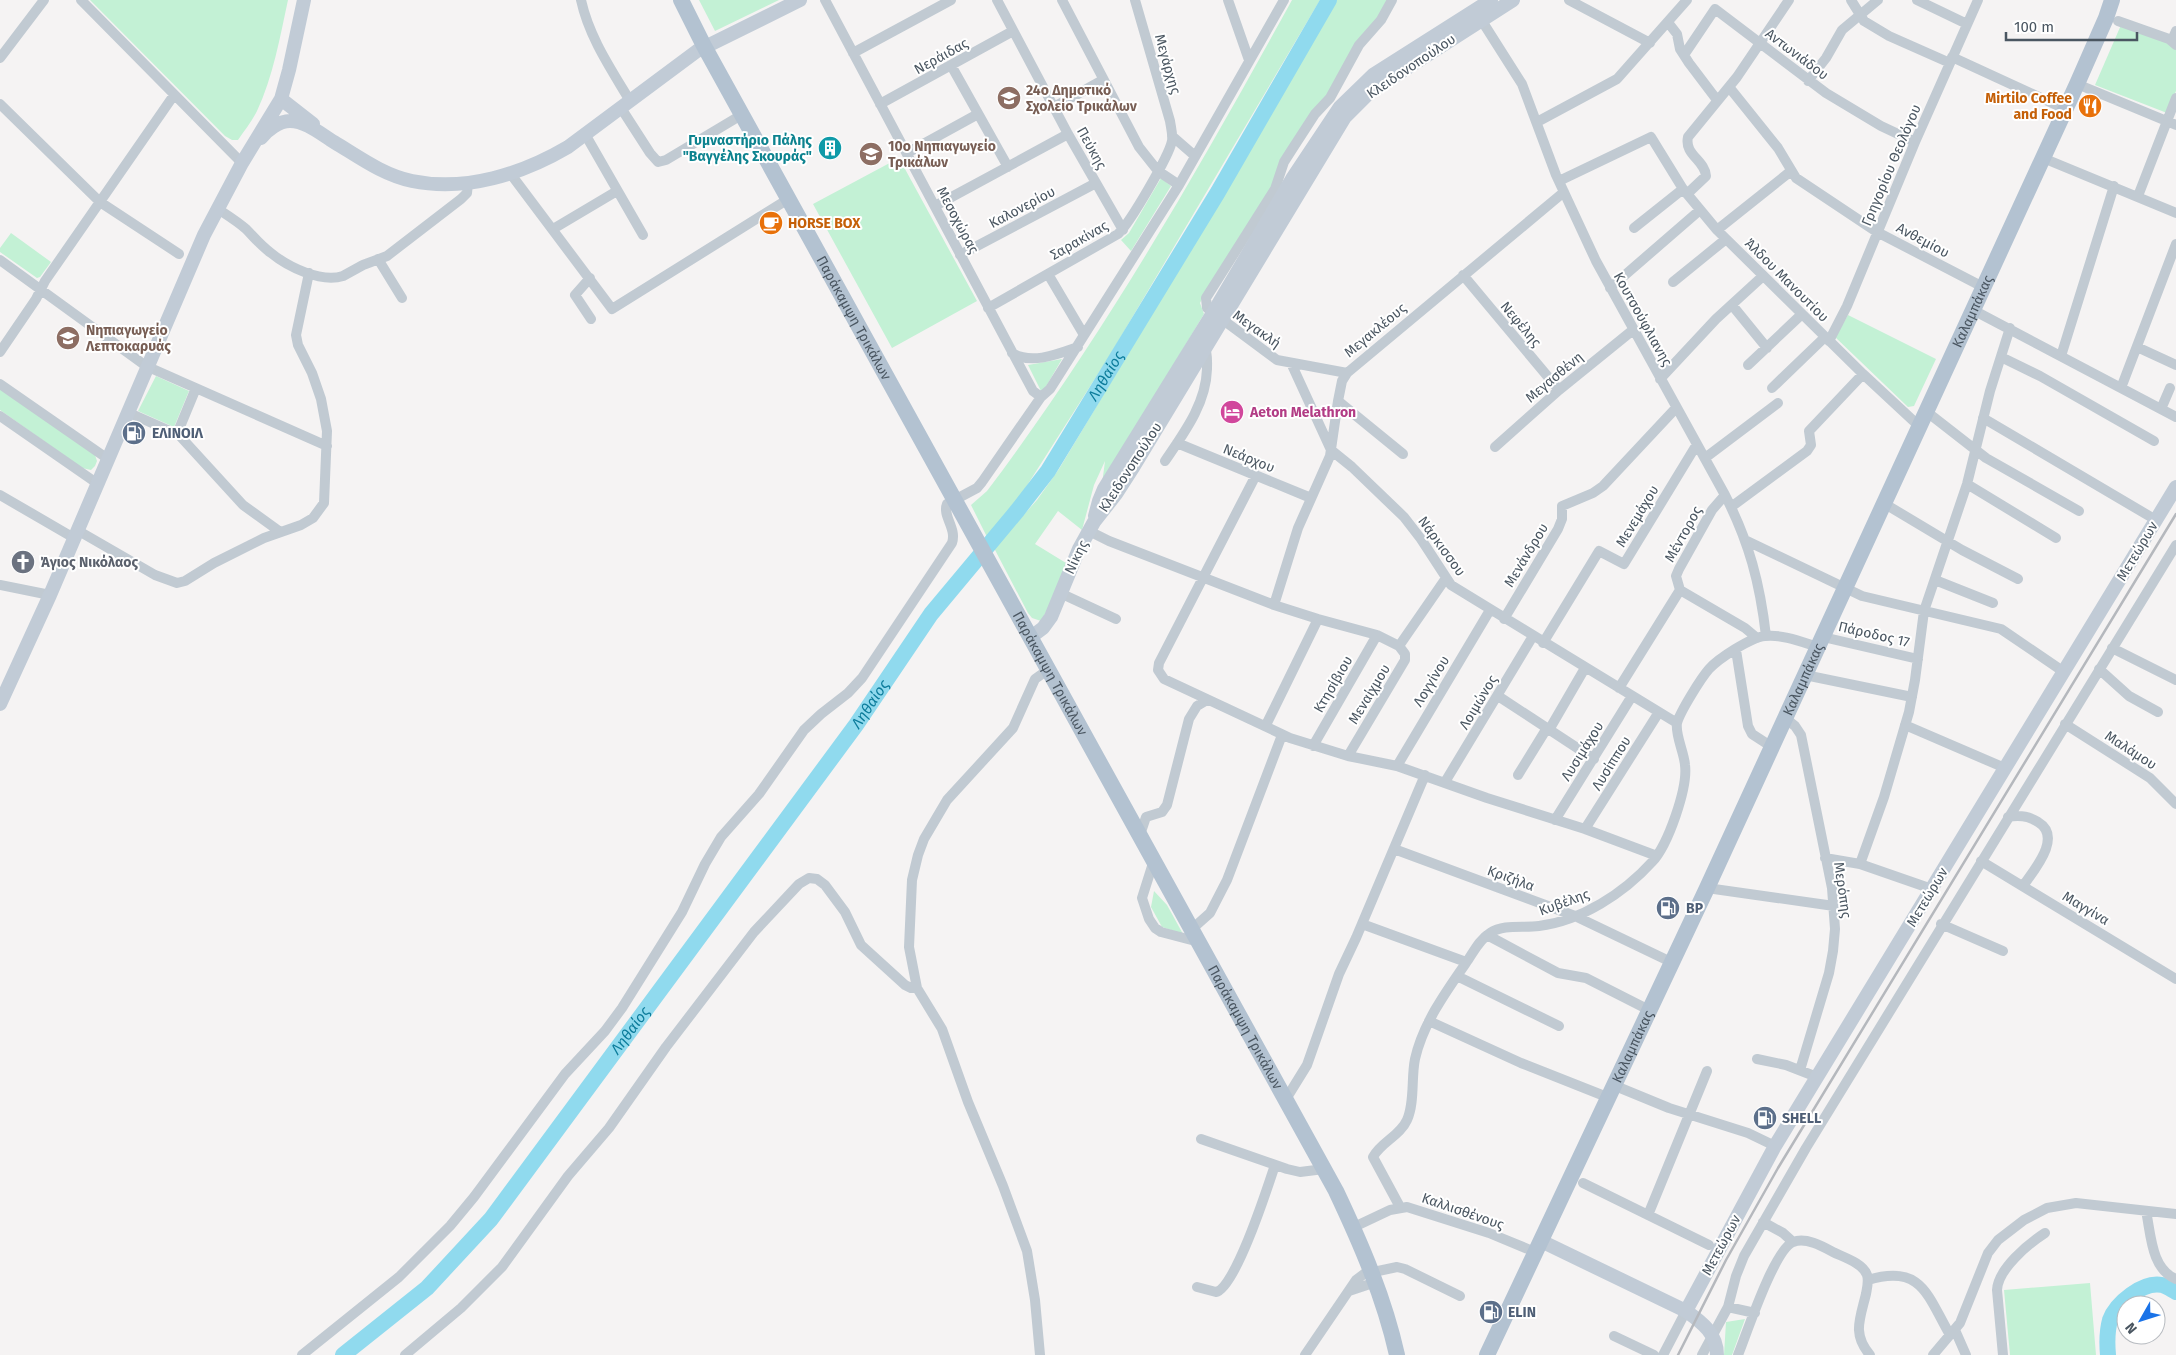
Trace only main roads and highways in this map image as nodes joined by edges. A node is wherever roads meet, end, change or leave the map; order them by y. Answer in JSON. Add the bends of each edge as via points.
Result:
{"nodes":[{"id":1,"x":681,"y":0,"type":"edge"},
{"id":2,"x":2112,"y":0,"type":"edge"},
{"id":3,"x":1397,"y":1355,"type":"edge"},
{"id":4,"x":1487,"y":1355,"type":"edge"}],
"edges":[{"from":1,"to":3,"type":"main road","name":"Παράκαμψη Τρικάλων","via":[[1324,1169],[1375,1277]]},
{"from":2,"to":4,"type":"main road","name":"Καλαμπάκας","via":[[2077,84],[1885,504]]}]}
